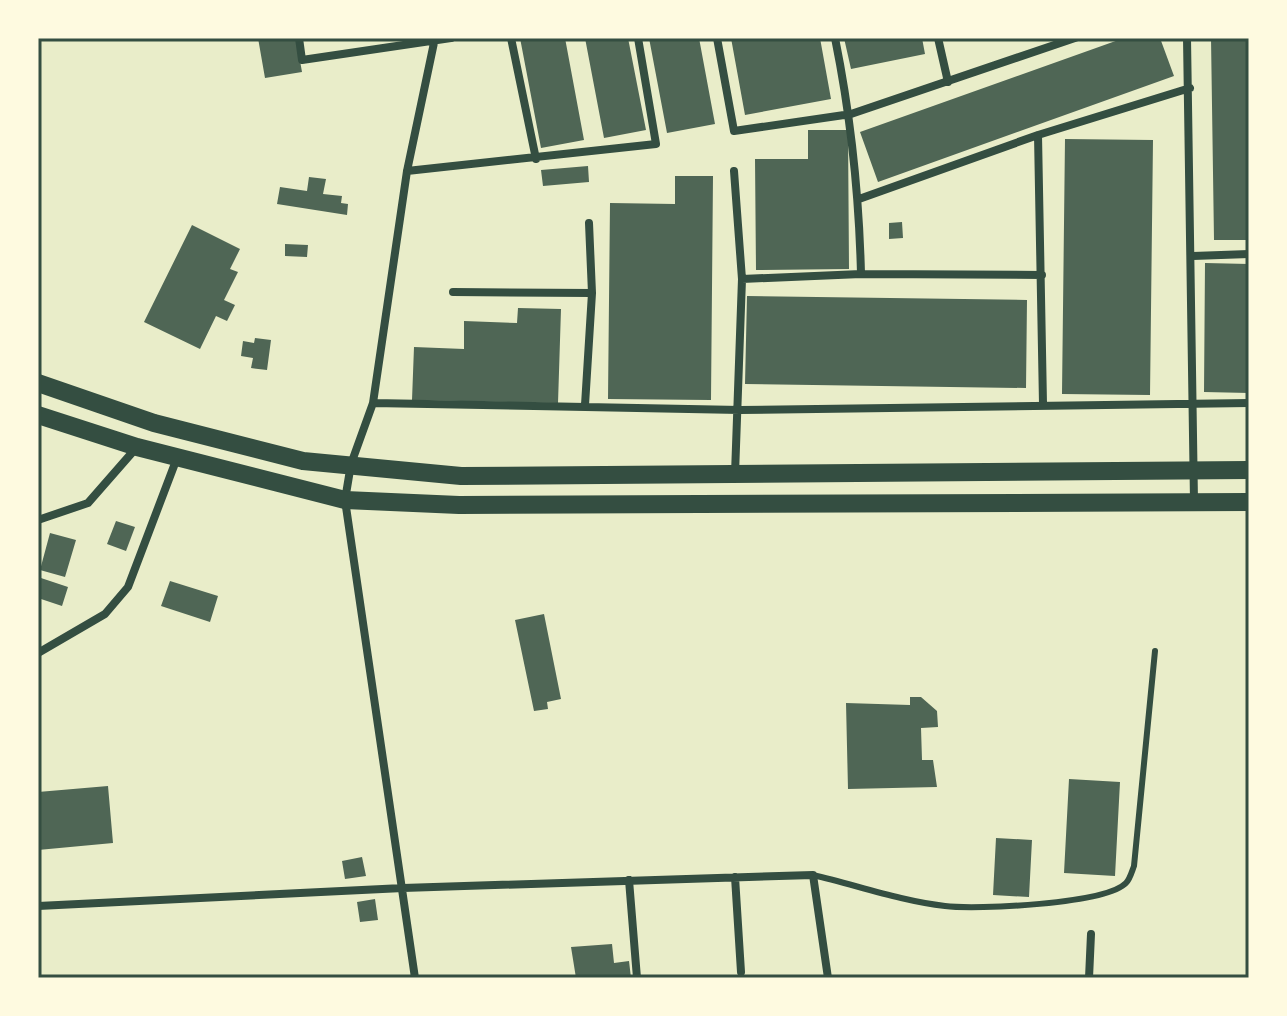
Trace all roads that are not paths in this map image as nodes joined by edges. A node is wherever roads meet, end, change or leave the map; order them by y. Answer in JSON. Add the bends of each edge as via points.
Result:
{"nodes":[{"id":1,"x":299,"y":38,"type":"edge"},
{"id":2,"x":451,"y":38,"type":"edge"},
{"id":3,"x":511,"y":38,"type":"edge"},
{"id":4,"x":638,"y":38,"type":"edge"},
{"id":5,"x":717,"y":38,"type":"edge"},
{"id":6,"x":835,"y":38,"type":"edge"},
{"id":7,"x":938,"y":38,"type":"edge"},
{"id":8,"x":1045,"y":38,"type":"edge"},
{"id":9,"x":1075,"y":38,"type":"edge"},
{"id":10,"x":1187,"y":38,"type":"edge"},
{"id":11,"x":435,"y":40,"type":"edge"},
{"id":12,"x":1047,"y":49,"type":"junction"},
{"id":13,"x":948,"y":82,"type":"junction"},
{"id":14,"x":1190,"y":88,"type":"junction"},
{"id":15,"x":851,"y":114,"type":"junction"},
{"id":16,"x":1038,"y":135,"type":"junction"},
{"id":17,"x":536,"y":159,"type":"junction"},
{"id":18,"x":407,"y":171,"type":"junction"},
{"id":19,"x":734,"y":171,"type":"dead end"},
{"id":20,"x":859,"y":199,"type":"junction"},
{"id":21,"x":589,"y":223,"type":"dead end"},
{"id":22,"x":1249,"y":254,"type":"edge"},
{"id":23,"x":1193,"y":256,"type":"junction"},
{"id":24,"x":861,"y":274,"type":"junction"},
{"id":25,"x":1042,"y":275,"type":"junction"},
{"id":26,"x":742,"y":279,"type":"junction"},
{"id":27,"x":453,"y":292,"type":"dead end"},
{"id":28,"x":592,"y":293,"type":"junction"},
{"id":29,"x":38,"y":383,"type":"edge"},
{"id":30,"x":373,"y":403,"type":"junction"},
{"id":31,"x":1194,"y":403,"type":"junction"},
{"id":32,"x":1249,"y":403,"type":"edge"},
{"id":33,"x":1043,"y":404,"type":"junction"},
{"id":34,"x":585,"y":405,"type":"junction"},
{"id":35,"x":740,"y":410,"type":"junction"},
{"id":36,"x":38,"y":415,"type":"edge"},
{"id":37,"x":137,"y":447,"type":"junction"},
{"id":38,"x":177,"y":458,"type":"junction"},
{"id":39,"x":351,"y":464,"type":"junction"},
{"id":40,"x":1194,"y":470,"type":"junction"},
{"id":41,"x":1249,"y":470,"type":"edge"},
{"id":42,"x":735,"y":476,"type":"junction"},
{"id":43,"x":345,"y":500,"type":"junction"},
{"id":44,"x":1249,"y":502,"type":"edge"},
{"id":45,"x":1194,"y":503,"type":"junction"},
{"id":46,"x":38,"y":520,"type":"edge"},
{"id":47,"x":1155,"y":651,"type":"dead end"},
{"id":48,"x":38,"y":653,"type":"edge"},
{"id":49,"x":813,"y":875,"type":"junction"},
{"id":50,"x":735,"y":877,"type":"junction"},
{"id":51,"x":629,"y":880,"type":"junction"},
{"id":52,"x":403,"y":888,"type":"junction"},
{"id":53,"x":38,"y":906,"type":"edge"},
{"id":54,"x":1091,"y":934,"type":"dead end"},
{"id":55,"x":741,"y":972,"type":"dead end"},
{"id":56,"x":415,"y":978,"type":"edge"},
{"id":57,"x":637,"y":978,"type":"edge"},
{"id":58,"x":828,"y":978,"type":"edge"},
{"id":59,"x":1089,"y":978,"type":"edge"}],
"edges":[{"from":1,"to":11,"type":"street","via":[[302,60]]},
{"from":2,"to":11,"type":"street"},
{"from":3,"to":17,"type":"street"},
{"from":4,"to":17,"type":"street","via":[[656,144]]},
{"from":5,"to":15,"type":"street","via":[[734,131]]},
{"from":6,"to":15,"type":"street"},
{"from":7,"to":13,"type":"street"},
{"from":8,"to":12,"type":"street"},
{"from":9,"to":12,"type":"street"},
{"from":10,"to":14,"type":"street"},
{"from":11,"to":18,"type":"street"},
{"from":12,"to":13,"type":"street"},
{"from":13,"to":15,"type":"street"},
{"from":14,"to":16,"type":"street"},
{"from":14,"to":23,"type":"street"},
{"from":15,"to":20,"type":"street"},
{"from":16,"to":20,"type":"street"},
{"from":16,"to":25,"type":"street"},
{"from":17,"to":18,"type":"street"},
{"from":18,"to":30,"type":"street"},
{"from":19,"to":26,"type":"street"},
{"from":20,"to":24,"type":"street"},
{"from":21,"to":28,"type":"street"},
{"from":22,"to":23,"type":"street"},
{"from":23,"to":31,"type":"street"},
{"from":24,"to":25,"type":"street"},
{"from":24,"to":26,"type":"street"},
{"from":25,"to":33,"type":"street"},
{"from":26,"to":35,"type":"street"},
{"from":27,"to":28,"type":"street"},
{"from":28,"to":34,"type":"street"},
{"from":29,"to":39,"type":"main road","via":[[154,423],[303,461]]},
{"from":30,"to":34,"type":"street"},
{"from":30,"to":39,"type":"street"},
{"from":31,"to":32,"type":"street"},
{"from":31,"to":33,"type":"street"},
{"from":31,"to":40,"type":"street"},
{"from":33,"to":35,"type":"street"},
{"from":34,"to":35,"type":"street"},
{"from":35,"to":42,"type":"street"},
{"from":36,"to":37,"type":"main road"},
{"from":37,"to":38,"type":"main road"},
{"from":37,"to":46,"type":"street","via":[[88,503]]},
{"from":38,"to":43,"type":"main road"},
{"from":38,"to":48,"type":"street","via":[[128,587],[105,614]]},
{"from":39,"to":42,"type":"main road","via":[[461,476]]},
{"from":39,"to":43,"type":"street"},
{"from":40,"to":41,"type":"main road"},
{"from":40,"to":42,"type":"main road"},
{"from":40,"to":45,"type":"street"},
{"from":43,"to":45,"type":"main road","via":[[459,505]]},
{"from":43,"to":52,"type":"street"},
{"from":44,"to":45,"type":"main road"},
{"from":47,"to":49,"type":"lane","via":[[1134,866],[1127,882],[1111,892],[1079,899],[958,906]]},
{"from":49,"to":50,"type":"street"},
{"from":49,"to":58,"type":"street"},
{"from":50,"to":51,"type":"street"},
{"from":50,"to":55,"type":"street"},
{"from":51,"to":52,"type":"street"},
{"from":51,"to":57,"type":"street"},
{"from":52,"to":53,"type":"street"},
{"from":52,"to":56,"type":"street"},
{"from":54,"to":59,"type":"street"}]}
